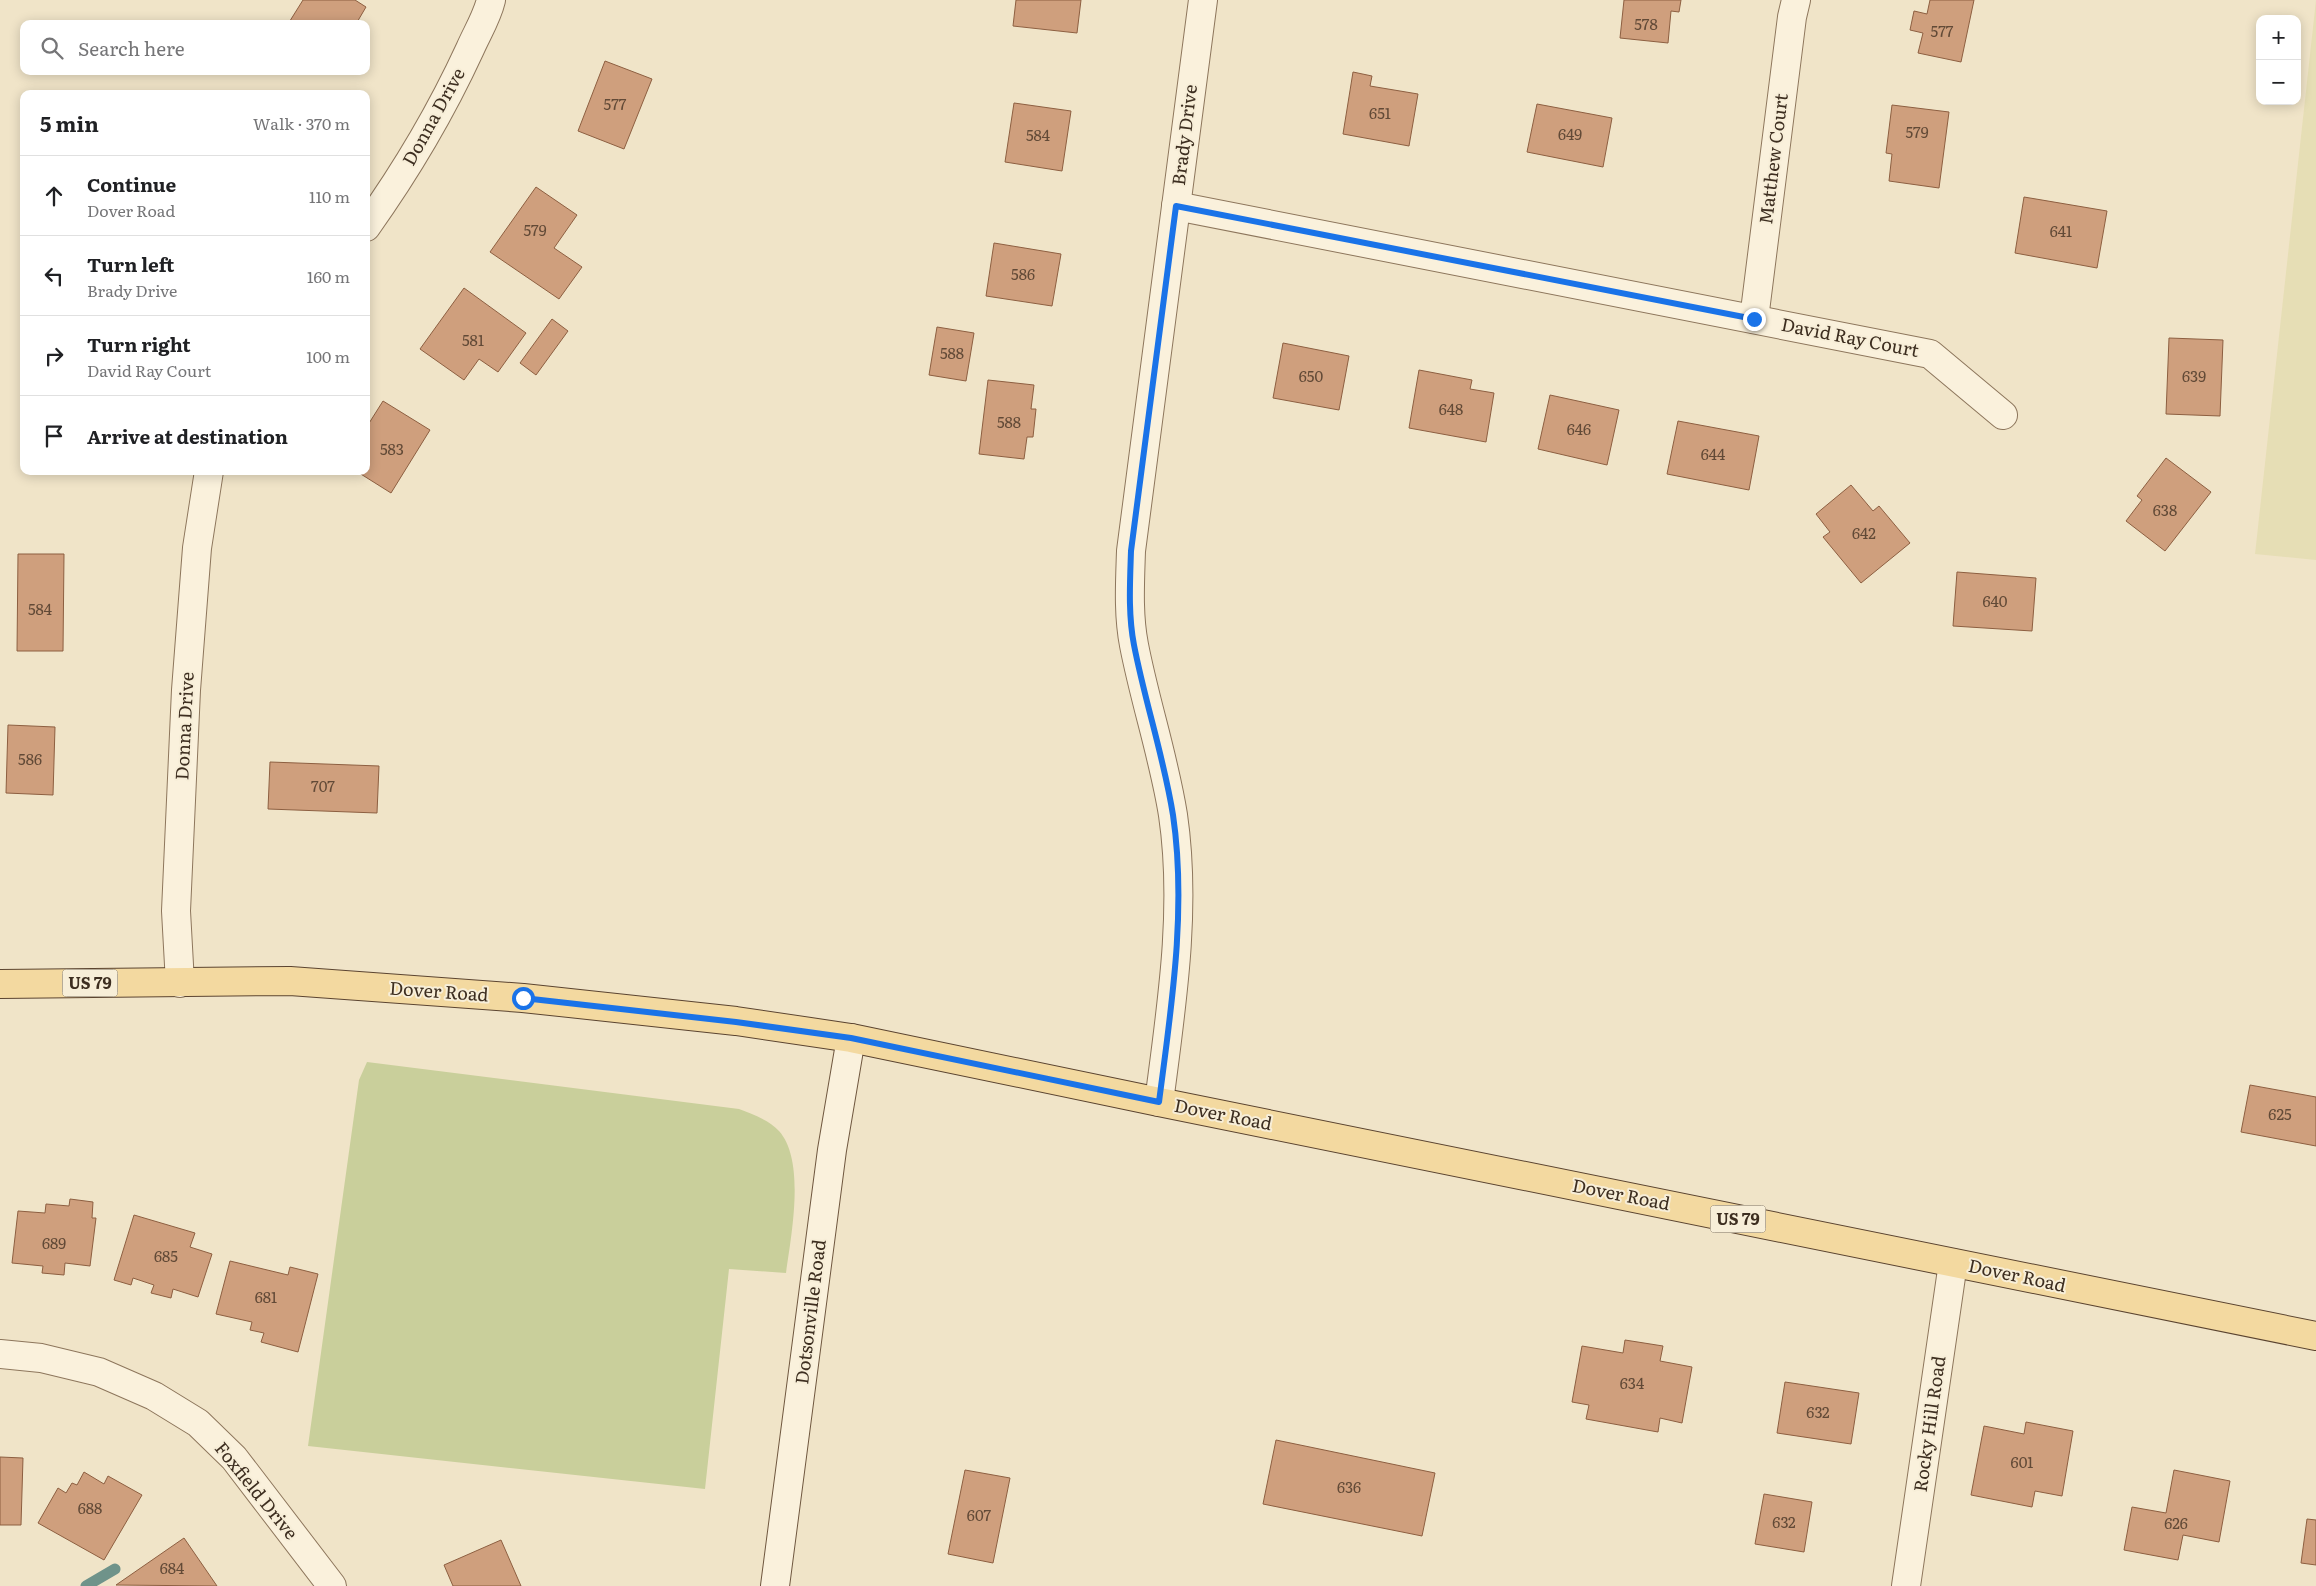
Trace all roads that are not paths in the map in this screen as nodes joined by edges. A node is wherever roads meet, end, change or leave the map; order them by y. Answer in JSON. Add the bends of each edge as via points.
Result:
{"nodes":[{"id":1,"x":491,"y":0,"type":"edge"},
{"id":2,"x":1203,"y":0,"type":"edge"},
{"id":3,"x":1796,"y":0,"type":"edge"},
{"id":4,"x":1176,"y":206,"type":"junction"},
{"id":5,"x":370,"y":222,"type":"edge"},
{"id":6,"x":1754,"y":319,"type":"junction"},
{"id":7,"x":2003,"y":415,"type":"dead end"},
{"id":8,"x":208,"y":475,"type":"edge"},
{"id":9,"x":180,"y":982,"type":"junction"},
{"id":10,"x":0,"y":984,"type":"edge"},
{"id":11,"x":851,"y":1038,"type":"junction"},
{"id":12,"x":1159,"y":1102,"type":"junction"},
{"id":13,"x":1954,"y":1262,"type":"junction"},
{"id":14,"x":2316,"y":1336,"type":"edge"},
{"id":15,"x":0,"y":1354,"type":"edge"},
{"id":16,"x":332,"y":1586,"type":"edge"},
{"id":17,"x":776,"y":1586,"type":"edge"},
{"id":18,"x":1906,"y":1586,"type":"edge"}],
"edges":[{"from":1,"to":5,"type":"street","name":"Donna Drive","via":[[434,122]]},
{"from":2,"to":4,"type":"street","name":"Brady Drive"},
{"from":3,"to":6,"type":"street","name":"Matthew Court"},
{"from":4,"to":6,"type":"street","name":"David Ray Court"},
{"from":4,"to":12,"type":"street","name":"Brady Drive","via":[[1131,551],[1130,593],[1134,644],[1173,817],[1178,888],[1175,951]]},
{"from":6,"to":7,"type":"street","name":"David Ray Court","via":[[1930,354]]},
{"from":8,"to":9,"type":"street","name":"Donna Drive","via":[[197,548],[186,690],[176,911]]},
{"from":9,"to":10,"type":"main road","name":"Dover Road","number":"US 79"},
{"from":9,"to":11,"type":"main road","name":"Dover Road","number":"US 79","via":[[290,981],[523,998]]},
{"from":11,"to":12,"type":"main road","name":"Dover Road","number":"US 79"},
{"from":11,"to":17,"type":"street","name":"Dotsonville Road","via":[[832,1150]]},
{"from":12,"to":13,"type":"main road","name":"Dover Road","number":"US 79"},
{"from":13,"to":14,"type":"main road","name":"Dover Road","number":"US 79"},
{"from":13,"to":18,"type":"street","name":"Rocky Hill Road"},
{"from":15,"to":16,"type":"street","name":"Foxfield Drive","via":[[41,1358],[99,1372],[154,1396],[198,1423],[234,1458]]}]}
